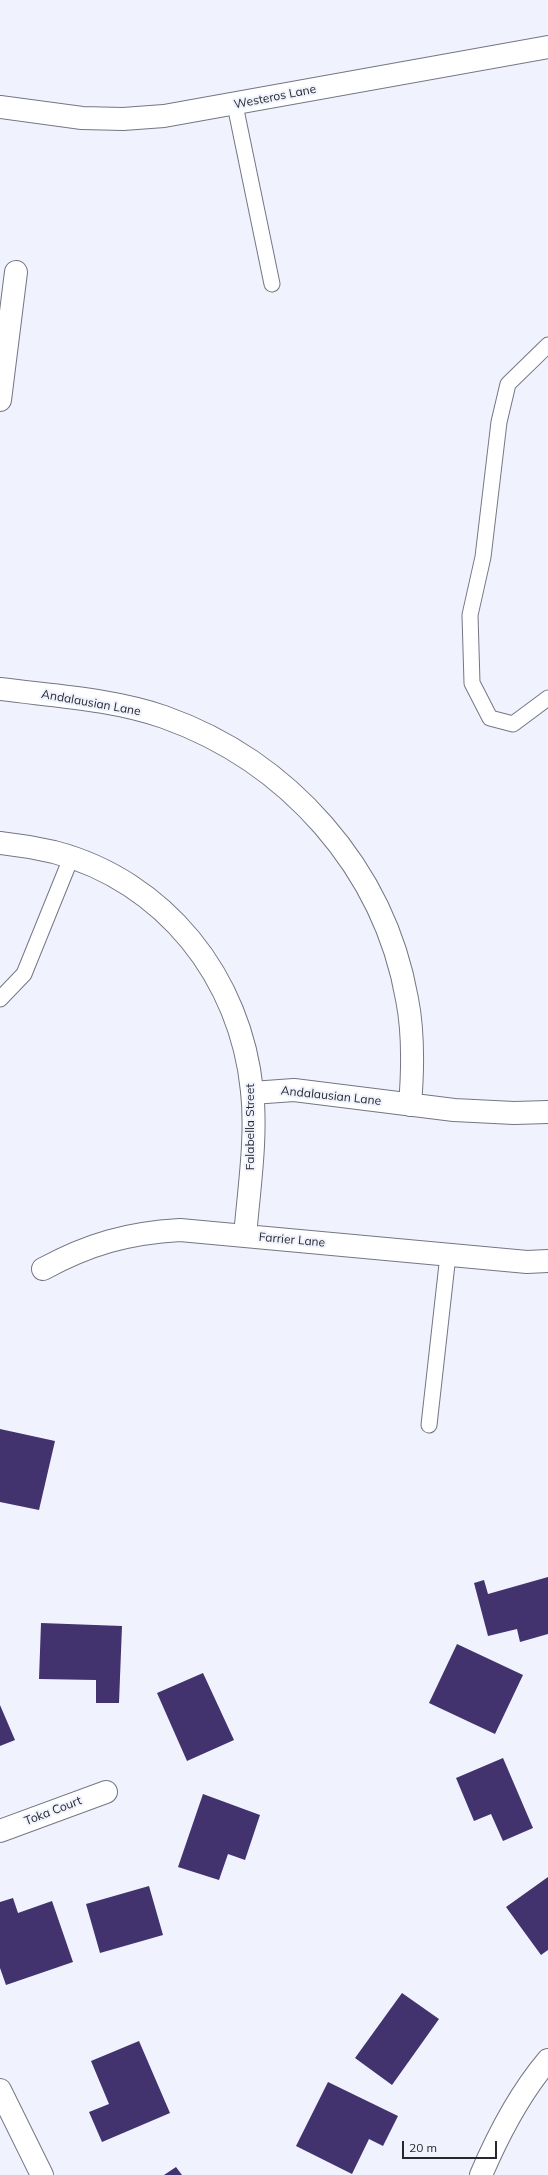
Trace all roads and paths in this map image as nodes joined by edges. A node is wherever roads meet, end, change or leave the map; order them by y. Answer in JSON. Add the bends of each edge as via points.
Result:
{"nodes":[{"id":1,"x":548,"y":47,"type":"edge"},
{"id":2,"x":235,"y":105,"type":"junction"},
{"id":3,"x":0,"y":107,"type":"edge"},
{"id":4,"x":16,"y":272,"type":"dead end"},
{"id":5,"x":272,"y":284,"type":"dead end"},
{"id":6,"x":548,"y":345,"type":"edge"},
{"id":7,"x":0,"y":400,"type":"edge"},
{"id":8,"x":0,"y":689,"type":"edge"},
{"id":9,"x":548,"y":698,"type":"edge"},
{"id":10,"x":0,"y":843,"type":"edge"},
{"id":11,"x":71,"y":858,"type":"junction"},
{"id":12,"x":0,"y":999,"type":"edge"},
{"id":13,"x":252,"y":1092,"type":"junction"},
{"id":14,"x":410,"y":1105,"type":"junction"},
{"id":15,"x":548,"y":1112,"type":"edge"},
{"id":16,"x":245,"y":1236,"type":"junction"},
{"id":17,"x":448,"y":1255,"type":"junction"},
{"id":18,"x":548,"y":1261,"type":"edge"},
{"id":19,"x":43,"y":1270,"type":"dead end"},
{"id":20,"x":429,"y":1425,"type":"dead end"},
{"id":21,"x":106,"y":1792,"type":"dead end"},
{"id":22,"x":0,"y":1831,"type":"edge"},
{"id":23,"x":548,"y":2060,"type":"edge"},
{"id":24,"x":0,"y":2090,"type":"edge"},
{"id":25,"x":42,"y":2175,"type":"edge"},
{"id":26,"x":481,"y":2175,"type":"edge"}],
"edges":[{"from":1,"to":2,"type":"street","name":"Westeros Lane"},
{"from":2,"to":3,"type":"street","name":"Westeros Lane","via":[[164,116],[123,119],[82,118]]},
{"from":2,"to":5,"type":"lane"},
{"from":4,"to":7,"type":"street"},
{"from":6,"to":9,"type":"lane","via":[[508,384],[499,422],[483,557],[470,615],[472,683],[490,718],[513,724]]},
{"from":8,"to":14,"type":"street","name":"Andalausian Lane","via":[[128,707],[196,729],[258,764],[286,786],[311,811],[335,838],[355,867],[388,930],[407,998],[412,1034]]},
{"from":10,"to":11,"type":"street","name":"Falabella Street","via":[[54,852]]},
{"from":11,"to":12,"type":"lane","via":[[24,974]]},
{"from":11,"to":13,"type":"street","name":"Falabella Street","via":[[136,890],[160,908],[201,953],[231,1005],[248,1063]]},
{"from":13,"to":14,"type":"street","name":"Andalausian Lane","via":[[294,1090]]},
{"from":13,"to":16,"type":"street","name":"Falabella Street","via":[[252,1156]]},
{"from":14,"to":15,"type":"street","name":"Andalausian Lane","via":[[454,1110]]},
{"from":16,"to":17,"type":"street","name":"Farrier Lane"},
{"from":16,"to":19,"type":"street","name":"Farrier Lane","via":[[180,1230],[130,1235],[95,1244],[68,1255]]},
{"from":17,"to":18,"type":"street","name":"Farrier Lane","via":[[526,1262]]},
{"from":17,"to":20,"type":"lane"},
{"from":21,"to":22,"type":"street","name":"Toka Court"},
{"from":23,"to":26,"type":"street","via":[[519,2102]]},
{"from":24,"to":25,"type":"street"}]}
